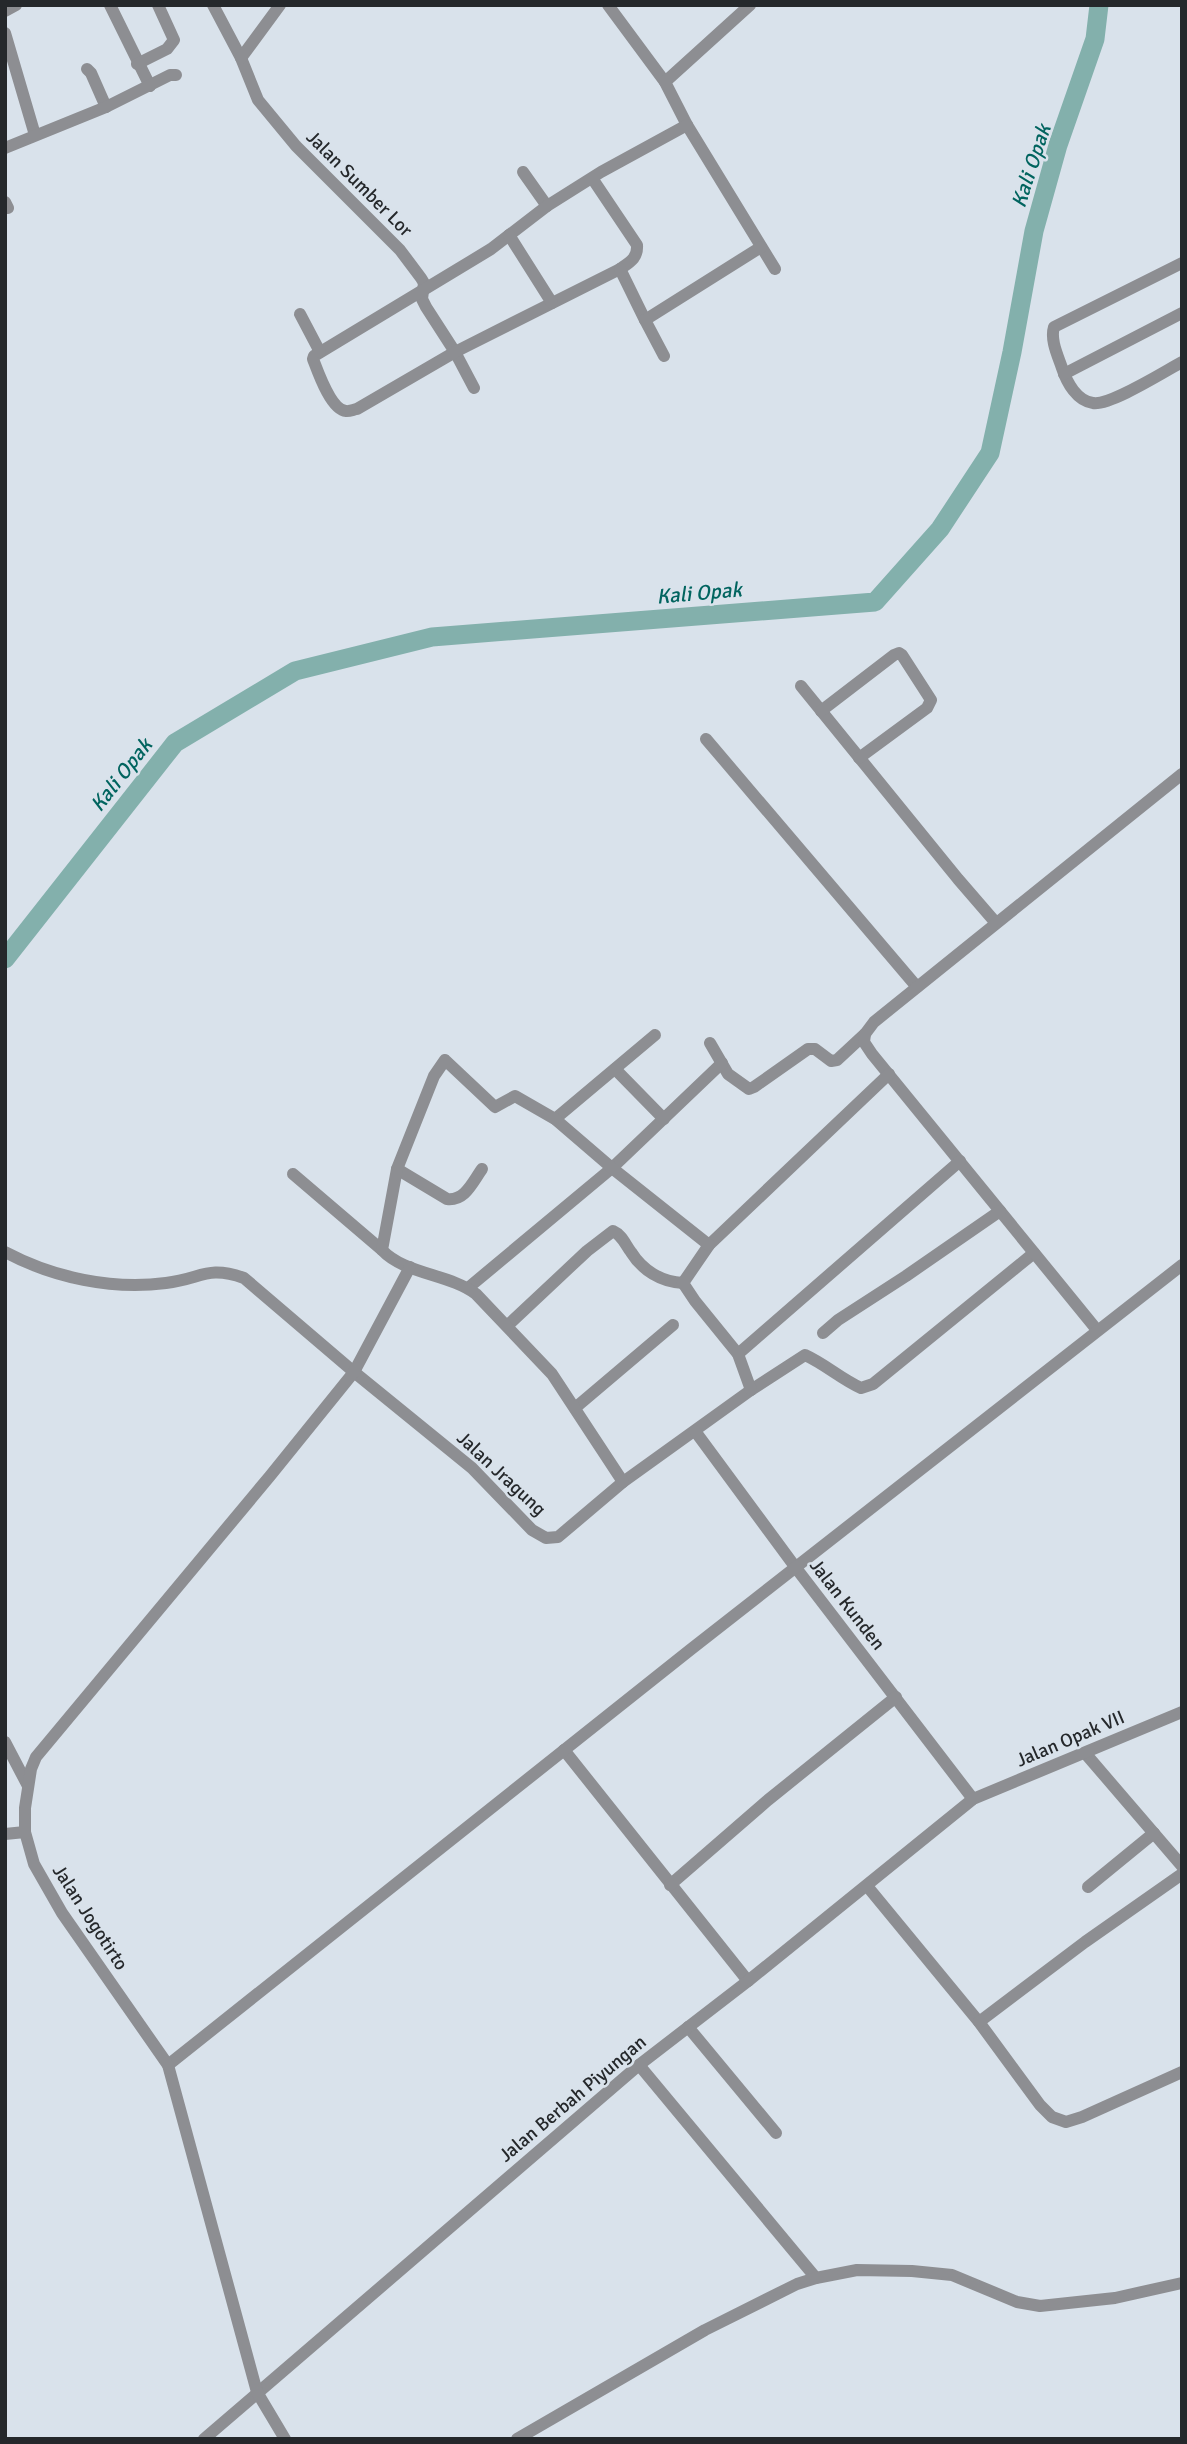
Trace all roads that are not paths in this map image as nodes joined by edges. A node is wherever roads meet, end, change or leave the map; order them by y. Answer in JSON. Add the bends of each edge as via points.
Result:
{"nodes":[{"id":1,"x":16,"y":5,"type":"edge"},
{"id":2,"x":110,"y":5,"type":"edge"},
{"id":3,"x":158,"y":5,"type":"edge"},
{"id":4,"x":213,"y":5,"type":"edge"},
{"id":5,"x":280,"y":5,"type":"edge"},
{"id":6,"x":608,"y":5,"type":"edge"},
{"id":7,"x":750,"y":5,"type":"edge"},
{"id":8,"x":5,"y":11,"type":"edge"},
{"id":9,"x":5,"y":33,"type":"edge"},
{"id":10,"x":241,"y":58,"type":"junction"},
{"id":11,"x":137,"y":64,"type":"junction"},
{"id":12,"x":87,"y":69,"type":"dead end"},
{"id":13,"x":176,"y":75,"type":"dead end"},
{"id":14,"x":665,"y":82,"type":"junction"},
{"id":15,"x":150,"y":86,"type":"junction"},
{"id":16,"x":106,"y":107,"type":"junction"},
{"id":17,"x":687,"y":125,"type":"junction"},
{"id":18,"x":35,"y":135,"type":"junction"},
{"id":19,"x":5,"y":148,"type":"edge"},
{"id":20,"x":523,"y":172,"type":"dead end"},
{"id":21,"x":592,"y":178,"type":"junction"},
{"id":22,"x":547,"y":206,"type":"junction"},
{"id":23,"x":509,"y":235,"type":"junction"},
{"id":24,"x":761,"y":247,"type":"junction"},
{"id":25,"x":1182,"y":263,"type":"edge"},
{"id":26,"x":620,"y":269,"type":"junction"},
{"id":27,"x":775,"y":269,"type":"dead end"},
{"id":28,"x":422,"y":291,"type":"junction"},
{"id":29,"x":552,"y":303,"type":"junction"},
{"id":30,"x":1182,"y":313,"type":"edge"},
{"id":31,"x":300,"y":314,"type":"dead end"},
{"id":32,"x":645,"y":320,"type":"junction"},
{"id":33,"x":320,"y":352,"type":"junction"},
{"id":34,"x":455,"y":352,"type":"junction"},
{"id":35,"x":664,"y":356,"type":"dead end"},
{"id":36,"x":1182,"y":362,"type":"edge"},
{"id":37,"x":1064,"y":374,"type":"junction"},
{"id":38,"x":474,"y":388,"type":"dead end"},
{"id":39,"x":801,"y":686,"type":"dead end"},
{"id":40,"x":821,"y":711,"type":"junction"},
{"id":41,"x":706,"y":738,"type":"dead end"},
{"id":42,"x":859,"y":758,"type":"junction"},
{"id":43,"x":1182,"y":774,"type":"edge"},
{"id":44,"x":996,"y":923,"type":"junction"},
{"id":45,"x":917,"y":987,"type":"junction"},
{"id":46,"x":865,"y":1034,"type":"junction"},
{"id":47,"x":655,"y":1035,"type":"dead end"},
{"id":48,"x":710,"y":1043,"type":"dead end"},
{"id":49,"x":722,"y":1063,"type":"junction"},
{"id":50,"x":615,"y":1069,"type":"junction"},
{"id":51,"x":889,"y":1074,"type":"junction"},
{"id":52,"x":555,"y":1119,"type":"junction"},
{"id":53,"x":664,"y":1119,"type":"junction"},
{"id":54,"x":960,"y":1161,"type":"junction"},
{"id":55,"x":612,"y":1168,"type":"junction"},
{"id":56,"x":397,"y":1169,"type":"junction"},
{"id":57,"x":482,"y":1170,"type":"dead end"},
{"id":58,"x":293,"y":1174,"type":"dead end"},
{"id":59,"x":1000,"y":1211,"type":"junction"},
{"id":60,"x":709,"y":1245,"type":"junction"},
{"id":61,"x":382,"y":1250,"type":"junction"},
{"id":62,"x":1034,"y":1253,"type":"junction"},
{"id":63,"x":8,"y":1258,"type":"edge"},
{"id":64,"x":1182,"y":1265,"type":"edge"},
{"id":65,"x":410,"y":1267,"type":"junction"},
{"id":66,"x":682,"y":1283,"type":"junction"},
{"id":67,"x":468,"y":1287,"type":"junction"},
{"id":68,"x":673,"y":1325,"type":"dead end"},
{"id":69,"x":507,"y":1326,"type":"junction"},
{"id":70,"x":1097,"y":1330,"type":"junction"},
{"id":71,"x":823,"y":1333,"type":"dead end"},
{"id":72,"x":738,"y":1354,"type":"junction"},
{"id":73,"x":354,"y":1372,"type":"junction"},
{"id":74,"x":751,"y":1390,"type":"junction"},
{"id":75,"x":575,"y":1408,"type":"junction"},
{"id":76,"x":695,"y":1431,"type":"junction"},
{"id":77,"x":623,"y":1482,"type":"junction"},
{"id":78,"x":796,"y":1568,"type":"junction"},
{"id":79,"x":896,"y":1697,"type":"junction"},
{"id":80,"x":1182,"y":1712,"type":"edge"},
{"id":81,"x":7,"y":1745,"type":"edge"},
{"id":82,"x":564,"y":1750,"type":"junction"},
{"id":83,"x":1085,"y":1753,"type":"junction"},
{"id":84,"x":36,"y":1757,"type":"junction"},
{"id":85,"x":28,"y":1786,"type":"junction"},
{"id":86,"x":974,"y":1799,"type":"junction"},
{"id":87,"x":25,"y":1832,"type":"junction"},
{"id":88,"x":1154,"y":1833,"type":"junction"},
{"id":89,"x":5,"y":1834,"type":"edge"},
{"id":90,"x":1182,"y":1866,"type":"edge"},
{"id":91,"x":1182,"y":1874,"type":"edge"},
{"id":92,"x":670,"y":1885,"type":"junction"},
{"id":93,"x":867,"y":1886,"type":"junction"},
{"id":94,"x":1088,"y":1887,"type":"dead end"},
{"id":95,"x":748,"y":1981,"type":"junction"},
{"id":96,"x":979,"y":2022,"type":"junction"},
{"id":97,"x":688,"y":2027,"type":"junction"},
{"id":98,"x":168,"y":2065,"type":"junction"},
{"id":99,"x":639,"y":2065,"type":"junction"},
{"id":100,"x":1182,"y":2072,"type":"edge"},
{"id":101,"x":776,"y":2133,"type":"dead end"},
{"id":102,"x":816,"y":2277,"type":"junction"},
{"id":103,"x":1182,"y":2283,"type":"edge"},
{"id":104,"x":257,"y":2392,"type":"junction"},
{"id":105,"x":204,"y":2439,"type":"edge"},
{"id":106,"x":285,"y":2439,"type":"edge"},
{"id":107,"x":516,"y":2439,"type":"edge"}],
"edges":[{"from":1,"to":8,"type":"street"},
{"from":2,"to":11,"type":"street"},
{"from":3,"to":11,"type":"street","via":[[174,40],[167,49]]},
{"from":4,"to":10,"type":"street","name":"Jalan Sumber Lor"},
{"from":5,"to":10,"type":"street"},
{"from":6,"to":14,"type":"street"},
{"from":7,"to":14,"type":"street"},
{"from":9,"to":18,"type":"street"},
{"from":10,"to":28,"type":"street","name":"Jalan Sumber Lor","via":[[258,100],[296,146],[400,250],[424,284]]},
{"from":11,"to":15,"type":"street"},
{"from":12,"to":16,"type":"street"},
{"from":13,"to":15,"type":"street"},
{"from":14,"to":17,"type":"street"},
{"from":15,"to":16,"type":"street"},
{"from":16,"to":18,"type":"street"},
{"from":17,"to":21,"type":"street"},
{"from":17,"to":24,"type":"street"},
{"from":18,"to":19,"type":"street"},
{"from":20,"to":22,"type":"street"},
{"from":21,"to":22,"type":"street"},
{"from":21,"to":26,"type":"street","via":[[637,245],[635,258]]},
{"from":22,"to":23,"type":"street"},
{"from":23,"to":28,"type":"street"},
{"from":23,"to":29,"type":"street"},
{"from":24,"to":27,"type":"street"},
{"from":24,"to":32,"type":"street"},
{"from":25,"to":37,"type":"street","via":[[1054,327]]},
{"from":26,"to":29,"type":"street"},
{"from":26,"to":32,"type":"street"},
{"from":28,"to":33,"type":"street"},
{"from":28,"to":34,"type":"street","name":"Jalan Sumber Lor","via":[[426,307]]},
{"from":29,"to":34,"type":"street"},
{"from":30,"to":37,"type":"street"},
{"from":31,"to":33,"type":"street"},
{"from":32,"to":35,"type":"street"},
{"from":33,"to":34,"type":"street","via":[[313,359],[332,403],[346,412]]},
{"from":34,"to":38,"type":"street","name":"Jalan Sumber Lor"},
{"from":36,"to":37,"type":"street","via":[[1102,403],[1091,403],[1074,392]]},
{"from":39,"to":40,"type":"street"},
{"from":40,"to":42,"type":"street"},
{"from":40,"to":42,"type":"street","via":[[894,655],[902,655],[932,700]]},
{"from":41,"to":45,"type":"street"},
{"from":42,"to":44,"type":"street"},
{"from":43,"to":44,"type":"street"},
{"from":44,"to":45,"type":"street"},
{"from":45,"to":46,"type":"street"},
{"from":46,"to":49,"type":"street","via":[[837,1060],[808,1049],[754,1087],[728,1074]]},
{"from":46,"to":51,"type":"street","via":[[864,1042]]},
{"from":47,"to":50,"type":"street"},
{"from":48,"to":49,"type":"street"},
{"from":49,"to":53,"type":"street"},
{"from":50,"to":52,"type":"street"},
{"from":50,"to":53,"type":"street"},
{"from":51,"to":54,"type":"street"},
{"from":51,"to":60,"type":"street"},
{"from":52,"to":55,"type":"street"},
{"from":52,"to":56,"type":"street","via":[[515,1096],[495,1107],[444,1060]]},
{"from":53,"to":55,"type":"street"},
{"from":54,"to":59,"type":"street"},
{"from":54,"to":72,"type":"street"},
{"from":55,"to":60,"type":"street"},
{"from":55,"to":67,"type":"street"},
{"from":56,"to":57,"type":"street","via":[[454,1200],[461,1198]]},
{"from":56,"to":61,"type":"street"},
{"from":58,"to":61,"type":"street"},
{"from":59,"to":62,"type":"street"},
{"from":59,"to":71,"type":"street"},
{"from":60,"to":66,"type":"street"},
{"from":61,"to":65,"type":"street"},
{"from":62,"to":70,"type":"street"},
{"from":62,"to":74,"type":"street","name":"Jalan Jragung","via":[[873,1384],[860,1388],[804,1354]]},
{"from":63,"to":73,"type":"street","name":"Jalan Jragung","via":[[100,1283],[169,1283],[212,1271],[235,1275]]},
{"from":64,"to":70,"type":"street"},
{"from":65,"to":67,"type":"street"},
{"from":65,"to":73,"type":"street","name":"Jalan Jogotirto"},
{"from":66,"to":69,"type":"street","via":[[647,1271],[613,1231]]},
{"from":66,"to":72,"type":"street"},
{"from":67,"to":69,"type":"street"},
{"from":68,"to":75,"type":"street"},
{"from":69,"to":75,"type":"street","via":[[552,1374]]},
{"from":70,"to":78,"type":"street"},
{"from":72,"to":74,"type":"street"},
{"from":73,"to":77,"type":"street","name":"Jalan Jragung","via":[[455,1454],[532,1530],[546,1538],[558,1537]]},
{"from":73,"to":84,"type":"street","name":"Jalan Jogotirto"},
{"from":74,"to":76,"type":"street","name":"Jalan Jragung"},
{"from":75,"to":77,"type":"street"},
{"from":76,"to":77,"type":"street","name":"Jalan Jragung"},
{"from":76,"to":78,"type":"street","name":"Jalan Kunden"},
{"from":78,"to":79,"type":"street","name":"Jalan Kunden"},
{"from":78,"to":82,"type":"street"},
{"from":79,"to":86,"type":"street","name":"Jalan Kunden"},
{"from":79,"to":92,"type":"street"},
{"from":80,"to":83,"type":"street","name":"Jalan Opak VII"},
{"from":81,"to":84,"type":"street"},
{"from":81,"to":85,"type":"street"},
{"from":82,"to":92,"type":"street"},
{"from":82,"to":98,"type":"street"},
{"from":83,"to":86,"type":"street","name":"Jalan Opak VII"},
{"from":83,"to":88,"type":"street"},
{"from":84,"to":85,"type":"street","name":"Jalan Jogotirto"},
{"from":85,"to":87,"type":"street","name":"Jalan Jogotirto"},
{"from":86,"to":93,"type":"street","name":"Jalan Berbah Piyungan"},
{"from":87,"to":89,"type":"street"},
{"from":87,"to":98,"type":"street","name":"Jalan Jogotirto","via":[[34,1864],[62,1913]]},
{"from":88,"to":90,"type":"street"},
{"from":88,"to":94,"type":"street"},
{"from":91,"to":96,"type":"street"},
{"from":92,"to":95,"type":"street"},
{"from":93,"to":95,"type":"street","name":"Jalan Berbah Piyungan"},
{"from":93,"to":96,"type":"street"},
{"from":95,"to":97,"type":"street","name":"Jalan Berbah Piyungan"},
{"from":96,"to":100,"type":"street","via":[[1040,2105],[1066,2122]]},
{"from":97,"to":99,"type":"street","name":"Jalan Berbah Piyungan"},
{"from":97,"to":101,"type":"street"},
{"from":98,"to":104,"type":"street","name":"Jalan Jogotirto"},
{"from":99,"to":102,"type":"street"},
{"from":99,"to":104,"type":"street","name":"Jalan Berbah Piyungan"},
{"from":102,"to":103,"type":"street","via":[[857,2270],[952,2276],[1017,2302],[1040,2306],[1115,2298]]},
{"from":102,"to":107,"type":"street","via":[[705,2330]]},
{"from":104,"to":105,"type":"street","name":"Jalan Berbah Piyungan"},
{"from":104,"to":106,"type":"street","name":"Jalan Jogotirto"}]}
